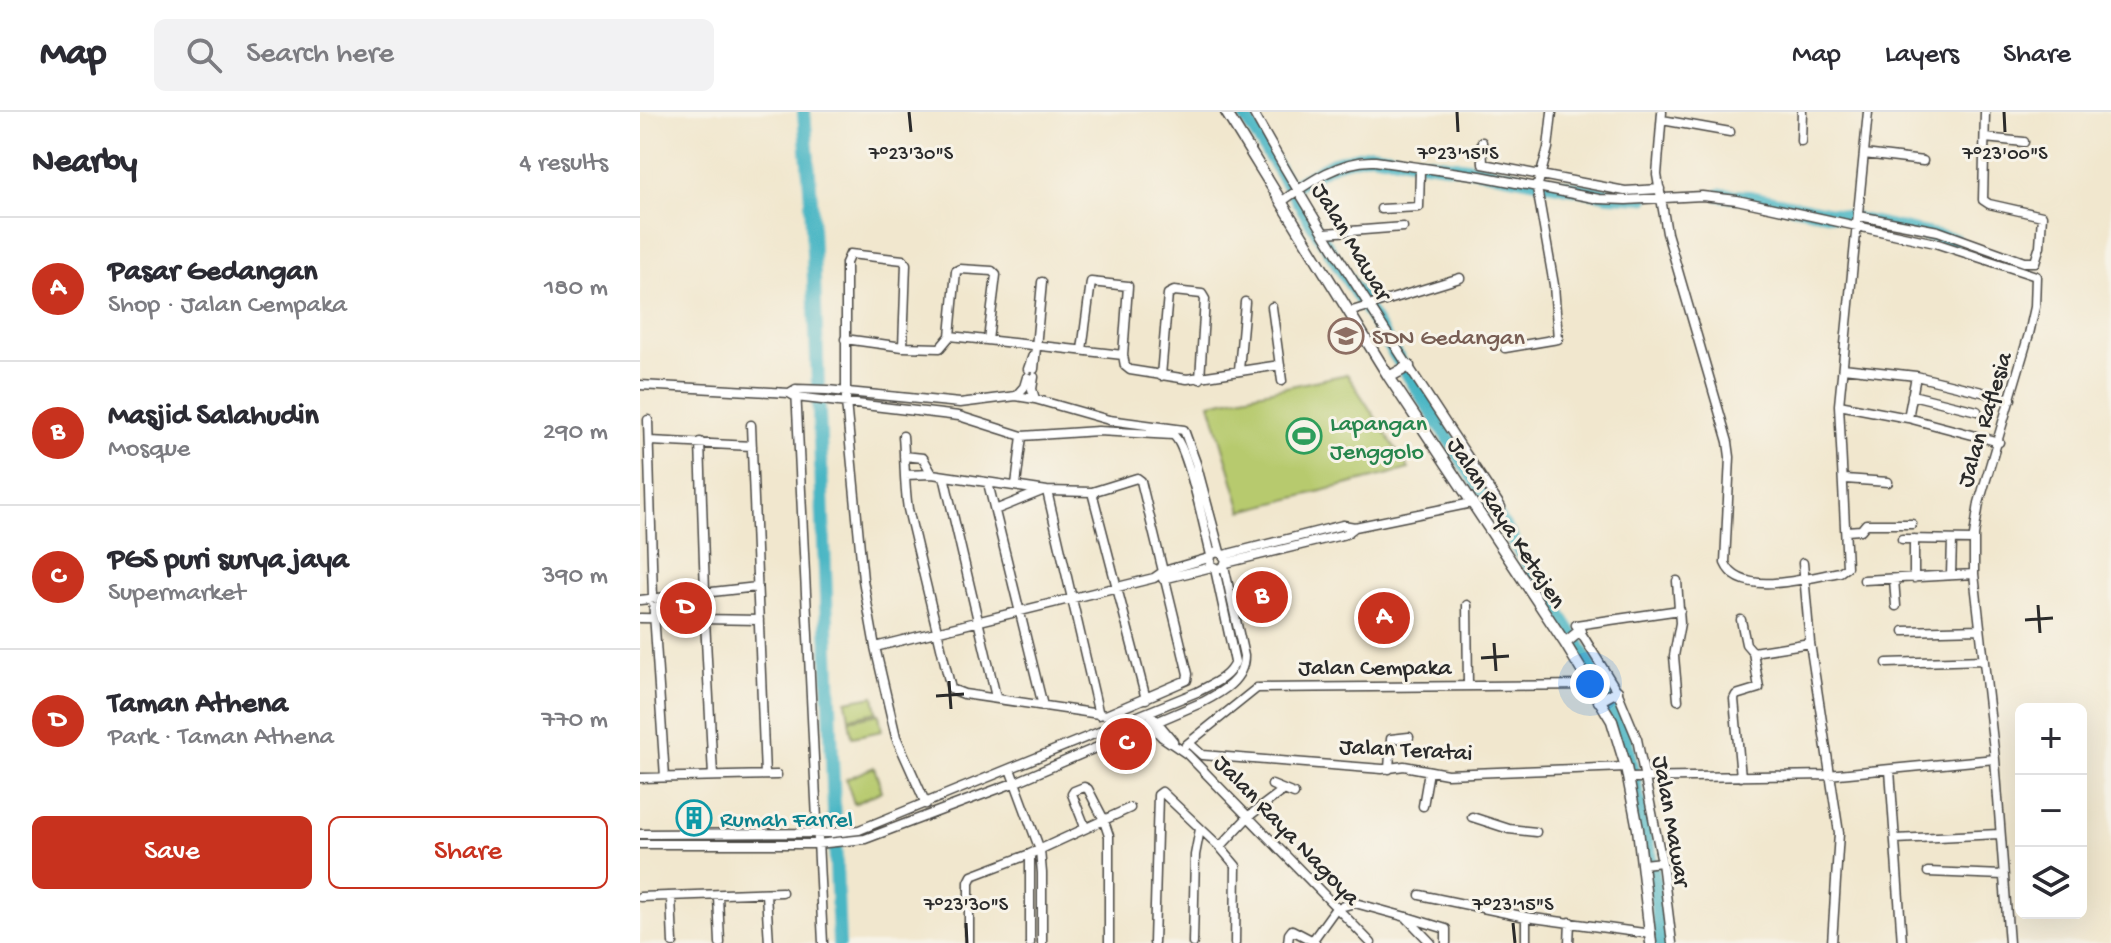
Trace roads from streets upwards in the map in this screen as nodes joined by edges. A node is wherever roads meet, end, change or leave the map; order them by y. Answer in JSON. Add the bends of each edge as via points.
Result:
{"nodes":[{"id":1,"x":1226,"y":112,"type":"edge"},
{"id":2,"x":1552,"y":112,"type":"edge"},
{"id":3,"x":1802,"y":112,"type":"edge"},
{"id":4,"x":1868,"y":112,"type":"edge"},
{"id":5,"x":1985,"y":112,"type":"edge"},
{"id":6,"x":1254,"y":114,"type":"dead end"},
{"id":7,"x":1662,"y":116,"type":"edge"},
{"id":8,"x":1730,"y":132,"type":"dead end"},
{"id":9,"x":1985,"y":138,"type":"junction"},
{"id":10,"x":1801,"y":141,"type":"dead end"},
{"id":11,"x":1482,"y":142,"type":"dead end"},
{"id":12,"x":2024,"y":142,"type":"dead end"},
{"id":13,"x":1864,"y":154,"type":"junction"},
{"id":14,"x":1923,"y":161,"type":"dead end"},
{"id":15,"x":1420,"y":169,"type":"junction"},
{"id":16,"x":1538,"y":181,"type":"junction"},
{"id":17,"x":1297,"y":192,"type":"junction"},
{"id":18,"x":1661,"y":194,"type":"junction"},
{"id":19,"x":1283,"y":201,"type":"junction"},
{"id":20,"x":1381,"y":209,"type":"dead end"},
{"id":21,"x":1858,"y":221,"type":"junction"},
{"id":22,"x":1403,"y":227,"type":"dead end"},
{"id":23,"x":1325,"y":233,"type":"junction"},
{"id":24,"x":1937,"y":237,"type":"junction"},
{"id":25,"x":1460,"y":278,"type":"dead end"},
{"id":26,"x":1042,"y":282,"type":"dead end"},
{"id":27,"x":1245,"y":302,"type":"dead end"},
{"id":28,"x":1366,"y":306,"type":"junction"},
{"id":29,"x":1272,"y":307,"type":"dead end"},
{"id":30,"x":1351,"y":311,"type":"junction"},
{"id":31,"x":950,"y":336,"type":"junction"},
{"id":32,"x":845,"y":339,"type":"junction"},
{"id":33,"x":988,"y":340,"type":"junction"},
{"id":34,"x":903,"y":347,"type":"junction"},
{"id":35,"x":1505,"y":348,"type":"dead end"},
{"id":36,"x":1034,"y":350,"type":"junction"},
{"id":37,"x":1082,"y":350,"type":"junction"},
{"id":38,"x":1123,"y":355,"type":"junction"},
{"id":39,"x":1280,"y":365,"type":"junction"},
{"id":40,"x":1407,"y":367,"type":"junction"},
{"id":41,"x":1843,"y":368,"type":"junction"},
{"id":42,"x":1239,"y":370,"type":"junction"},
{"id":43,"x":1031,"y":373,"type":"junction"},
{"id":44,"x":1161,"y":376,"type":"junction"},
{"id":45,"x":1391,"y":376,"type":"junction"},
{"id":46,"x":1916,"y":376,"type":"junction"},
{"id":47,"x":1200,"y":379,"type":"junction"},
{"id":48,"x":1282,"y":381,"type":"dead end"},
{"id":49,"x":640,"y":385,"type":"edge"},
{"id":50,"x":793,"y":393,"type":"junction"},
{"id":51,"x":1912,"y":395,"type":"junction"},
{"id":52,"x":1016,"y":396,"type":"junction"},
{"id":53,"x":846,"y":397,"type":"junction"},
{"id":54,"x":1035,"y":399,"type":"junction"},
{"id":55,"x":2011,"y":399,"type":"junction"},
{"id":56,"x":894,"y":403,"type":"junction"},
{"id":57,"x":960,"y":403,"type":"junction"},
{"id":58,"x":1839,"y":405,"type":"junction"},
{"id":59,"x":1977,"y":411,"type":"dead end"},
{"id":60,"x":1085,"y":414,"type":"junction"},
{"id":61,"x":959,"y":416,"type":"junction"},
{"id":62,"x":1908,"y":418,"type":"junction"},
{"id":63,"x":648,"y":420,"type":"dead end"},
{"id":64,"x":751,"y":425,"type":"dead end"},
{"id":65,"x":1084,"y":432,"type":"junction"},
{"id":66,"x":903,"y":436,"type":"dead end"},
{"id":67,"x":1022,"y":436,"type":"junction"},
{"id":68,"x":650,"y":441,"type":"junction"},
{"id":69,"x":700,"y":442,"type":"junction"},
{"id":70,"x":1999,"y":442,"type":"junction"},
{"id":71,"x":752,"y":446,"type":"junction"},
{"id":72,"x":904,"y":456,"type":"junction"},
{"id":73,"x":1192,"y":464,"type":"junction"},
{"id":74,"x":932,"y":474,"type":"junction"},
{"id":75,"x":905,"y":475,"type":"junction"},
{"id":76,"x":944,"y":476,"type":"junction"},
{"id":77,"x":1845,"y":479,"type":"junction"},
{"id":78,"x":1888,"y":482,"type":"dead end"},
{"id":79,"x":988,"y":483,"type":"junction"},
{"id":80,"x":1016,"y":485,"type":"junction"},
{"id":81,"x":1044,"y":491,"type":"junction"},
{"id":82,"x":1092,"y":492,"type":"junction"},
{"id":83,"x":1472,"y":503,"type":"junction"},
{"id":84,"x":1501,"y":507,"type":"dead end"},
{"id":85,"x":995,"y":510,"type":"junction"},
{"id":86,"x":1912,"y":524,"type":"dead end"},
{"id":87,"x":1846,"y":531,"type":"junction"},
{"id":88,"x":1902,"y":539,"type":"dead end"},
{"id":89,"x":1914,"y":539,"type":"junction"},
{"id":90,"x":1952,"y":540,"type":"junction"},
{"id":91,"x":1974,"y":540,"type":"junction"},
{"id":92,"x":1218,"y":561,"type":"junction"},
{"id":93,"x":1803,"y":563,"type":"dead end"},
{"id":94,"x":1974,"y":574,"type":"junction"},
{"id":95,"x":1951,"y":575,"type":"junction"},
{"id":96,"x":1165,"y":576,"type":"junction"},
{"id":97,"x":1803,"y":578,"type":"junction"},
{"id":98,"x":1914,"y":578,"type":"junction"},
{"id":99,"x":1894,"y":579,"type":"junction"},
{"id":100,"x":1864,"y":580,"type":"dead end"},
{"id":101,"x":1677,"y":581,"type":"dead end"},
{"id":102,"x":757,"y":587,"type":"junction"},
{"id":103,"x":1116,"y":587,"type":"junction"},
{"id":104,"x":705,"y":592,"type":"junction"},
{"id":105,"x":653,"y":598,"type":"junction"},
{"id":106,"x":1072,"y":598,"type":"junction"},
{"id":107,"x":640,"y":600,"type":"edge"},
{"id":108,"x":1467,"y":605,"type":"dead end"},
{"id":109,"x":1896,"y":606,"type":"dead end"},
{"id":110,"x":1680,"y":610,"type":"junction"},
{"id":111,"x":1020,"y":611,"type":"junction"},
{"id":112,"x":640,"y":618,"type":"edge"},
{"id":113,"x":654,"y":619,"type":"junction"},
{"id":114,"x":705,"y":620,"type":"junction"},
{"id":115,"x":759,"y":620,"type":"junction"},
{"id":116,"x":1741,"y":620,"type":"dead end"},
{"id":117,"x":978,"y":622,"type":"junction"},
{"id":118,"x":1233,"y":628,"type":"junction"},
{"id":119,"x":1980,"y":629,"type":"junction"},
{"id":120,"x":1904,"y":631,"type":"dead end"},
{"id":121,"x":937,"y":632,"type":"junction"},
{"id":122,"x":1573,"y":634,"type":"junction"},
{"id":123,"x":1810,"y":643,"type":"junction"},
{"id":124,"x":875,"y":647,"type":"junction"},
{"id":125,"x":1753,"y":652,"type":"junction"},
{"id":126,"x":1984,"y":660,"type":"junction"},
{"id":127,"x":1887,"y":663,"type":"dead end"},
{"id":128,"x":1241,"y":673,"type":"junction"},
{"id":129,"x":1590,"y":685,"type":"junction"},
{"id":130,"x":1468,"y":686,"type":"junction"},
{"id":131,"x":1257,"y":688,"type":"junction"},
{"id":132,"x":1609,"y":696,"type":"junction"},
{"id":133,"x":996,"y":697,"type":"junction"},
{"id":134,"x":1146,"y":699,"type":"junction"},
{"id":135,"x":1678,"y":700,"type":"dead end"},
{"id":136,"x":1043,"y":706,"type":"junction"},
{"id":137,"x":1146,"y":713,"type":"junction"},
{"id":138,"x":1099,"y":715,"type":"junction"},
{"id":139,"x":1154,"y":723,"type":"junction"},
{"id":140,"x":1409,"y":737,"type":"dead end"},
{"id":141,"x":1183,"y":745,"type":"junction"},
{"id":142,"x":1995,"y":759,"type":"junction"},
{"id":143,"x":1010,"y":769,"type":"junction"},
{"id":144,"x":1389,"y":769,"type":"junction"},
{"id":145,"x":1890,"y":770,"type":"junction"},
{"id":146,"x":1429,"y":771,"type":"junction"},
{"id":147,"x":765,"y":775,"type":"junction"},
{"id":148,"x":777,"y":775,"type":"dead end"},
{"id":149,"x":1828,"y":775,"type":"junction"},
{"id":150,"x":713,"y":776,"type":"junction"},
{"id":151,"x":1635,"y":776,"type":"junction"},
{"id":152,"x":665,"y":777,"type":"junction"},
{"id":153,"x":1741,"y":777,"type":"junction"},
{"id":154,"x":640,"y":778,"type":"edge"},
{"id":155,"x":1016,"y":782,"type":"junction"},
{"id":156,"x":1272,"y":785,"type":"dead end"},
{"id":157,"x":1282,"y":791,"type":"junction"},
{"id":158,"x":1294,"y":794,"type":"dead end"},
{"id":159,"x":925,"y":802,"type":"junction"},
{"id":160,"x":1423,"y":806,"type":"dead end"},
{"id":161,"x":1130,"y":808,"type":"dead end"},
{"id":162,"x":930,"y":813,"type":"junction"},
{"id":163,"x":1249,"y":816,"type":"junction"},
{"id":164,"x":1472,"y":817,"type":"dead end"},
{"id":165,"x":1103,"y":818,"type":"junction"},
{"id":166,"x":872,"y":825,"type":"junction"},
{"id":167,"x":1085,"y":827,"type":"junction"},
{"id":168,"x":1200,"y":829,"type":"junction"},
{"id":169,"x":1536,"y":832,"type":"dead end"},
{"id":170,"x":816,"y":833,"type":"junction"},
{"id":171,"x":640,"y":834,"type":"edge"},
{"id":172,"x":1999,"y":834,"type":"junction"},
{"id":173,"x":874,"y":836,"type":"junction"},
{"id":174,"x":845,"y":837,"type":"junction"},
{"id":175,"x":832,"y":838,"type":"junction"},
{"id":176,"x":1896,"y":839,"type":"junction"},
{"id":177,"x":640,"y":844,"type":"edge"},
{"id":178,"x":817,"y":844,"type":"junction"},
{"id":179,"x":1220,"y":847,"type":"junction"},
{"id":180,"x":1040,"y":850,"type":"junction"},
{"id":181,"x":1030,"y":854,"type":"junction"},
{"id":182,"x":1661,"y":862,"type":"junction"},
{"id":183,"x":1646,"y":864,"type":"junction"},
{"id":184,"x":1928,"y":872,"type":"dead end"},
{"id":185,"x":1030,"y":873,"type":"junction"},
{"id":186,"x":1042,"y":873,"type":"junction"},
{"id":187,"x":2003,"y":875,"type":"junction"},
{"id":188,"x":782,"y":892,"type":"dead end"},
{"id":189,"x":766,"y":894,"type":"junction"},
{"id":190,"x":1420,"y":895,"type":"dead end"},
{"id":191,"x":718,"y":896,"type":"junction"},
{"id":192,"x":640,"y":897,"type":"edge"},
{"id":193,"x":671,"y":897,"type":"junction"},
{"id":194,"x":1336,"y":908,"type":"junction"},
{"id":195,"x":1406,"y":917,"type":"junction"},
{"id":196,"x":1526,"y":917,"type":"junction"},
{"id":197,"x":1570,"y":922,"type":"junction"},
{"id":198,"x":1651,"y":938,"type":"edge"},
{"id":199,"x":1314,"y":942,"type":"edge"},
{"id":200,"x":673,"y":943,"type":"edge"},
{"id":201,"x":720,"y":943,"type":"edge"},
{"id":202,"x":769,"y":943,"type":"edge"},
{"id":203,"x":823,"y":943,"type":"edge"},
{"id":204,"x":969,"y":943,"type":"edge"},
{"id":205,"x":1030,"y":943,"type":"edge"},
{"id":206,"x":1042,"y":943,"type":"edge"},
{"id":207,"x":1109,"y":943,"type":"edge"},
{"id":208,"x":1154,"y":943,"type":"edge"},
{"id":209,"x":1193,"y":943,"type":"edge"},
{"id":210,"x":1235,"y":943,"type":"edge"},
{"id":211,"x":1288,"y":943,"type":"edge"},
{"id":212,"x":1371,"y":943,"type":"edge"},
{"id":213,"x":1431,"y":943,"type":"edge"},
{"id":214,"x":1446,"y":943,"type":"edge"},
{"id":215,"x":1526,"y":943,"type":"edge"},
{"id":216,"x":1569,"y":943,"type":"edge"},
{"id":217,"x":1672,"y":943,"type":"edge"},
{"id":218,"x":1832,"y":943,"type":"edge"},
{"id":219,"x":1902,"y":943,"type":"edge"},
{"id":220,"x":2009,"y":943,"type":"edge"}],
"edges":[{"from":1,"to":19,"type":"street","name":"Jalan Raya Ketajen"},
{"from":2,"to":16,"type":"street"},
{"from":3,"to":10,"type":"street"},
{"from":4,"to":13,"type":"street"},
{"from":5,"to":9,"type":"street"},
{"from":6,"to":17,"type":"street","name":"Jalan Mawar"},
{"from":7,"to":8,"type":"street"},
{"from":7,"to":18,"type":"street"},
{"from":9,"to":12,"type":"street"},
{"from":9,"to":24,"type":"street","via":[[1983,200],[2042,216],[2038,257],[2024,262]]},
{"from":11,"to":16,"type":"street","via":[[1483,164]]},
{"from":13,"to":14,"type":"street"},
{"from":13,"to":21,"type":"street"},
{"from":15,"to":16,"type":"street"},
{"from":15,"to":17,"type":"street","via":[[1363,161]]},
{"from":15,"to":20,"type":"street","via":[[1419,207]]},
{"from":16,"to":18,"type":"street"},
{"from":16,"to":18,"type":"street","via":[[1614,200]]},
{"from":16,"to":35,"type":"street","via":[[1558,339]]},
{"from":17,"to":19,"type":"street"},
{"from":17,"to":23,"type":"street","name":"Jalan Mawar"},
{"from":18,"to":21,"type":"street","name":"Jalan Raflesia","via":[[1713,197]]},
{"from":18,"to":97,"type":"street","via":[[1667,233],[1728,442],[1726,567],[1736,577],[1754,582]]},
{"from":19,"to":30,"type":"street","name":"Jalan Raya Ketajen"},
{"from":21,"to":24,"type":"street","name":"Jalan Raflesia"},
{"from":21,"to":41,"type":"street"},
{"from":22,"to":23,"type":"street"},
{"from":23,"to":28,"type":"street","name":"Jalan Mawar"},
{"from":24,"to":55,"type":"street","name":"Jalan Raflesia","via":[[2036,276],[2035,307]]},
{"from":25,"to":28,"type":"street"},
{"from":26,"to":36,"type":"street"},
{"from":27,"to":42,"type":"street"},
{"from":28,"to":30,"type":"street"},
{"from":28,"to":40,"type":"street","name":"Jalan Mawar"},
{"from":29,"to":39,"type":"street"},
{"from":30,"to":45,"type":"street","name":"Jalan Raya Ketajen"},
{"from":31,"to":33,"type":"street"},
{"from":31,"to":33,"type":"street","via":[[956,271],[992,271],[996,275]]},
{"from":31,"to":34,"type":"street","via":[[940,348]]},
{"from":32,"to":34,"type":"street"},
{"from":32,"to":34,"type":"street","via":[[846,263],[853,253],[906,264]]},
{"from":32,"to":53,"type":"street"},
{"from":33,"to":36,"type":"street"},
{"from":36,"to":37,"type":"street"},
{"from":36,"to":43,"type":"street"},
{"from":37,"to":38,"type":"street"},
{"from":37,"to":38,"type":"street","via":[[1089,284],[1126,285]]},
{"from":38,"to":44,"type":"street","via":[[1127,368]]},
{"from":39,"to":42,"type":"street"},
{"from":39,"to":48,"type":"street"},
{"from":40,"to":45,"type":"street"},
{"from":40,"to":84,"type":"street","name":"Jalan Mawar"},
{"from":41,"to":46,"type":"street"},
{"from":41,"to":58,"type":"street"},
{"from":42,"to":47,"type":"street"},
{"from":43,"to":52,"type":"street"},
{"from":43,"to":54,"type":"street"},
{"from":44,"to":47,"type":"street"},
{"from":44,"to":47,"type":"street","via":[[1168,294],[1174,291],[1202,294],[1205,299]]},
{"from":45,"to":83,"type":"street","name":"Jalan Raya Ketajen"},
{"from":46,"to":51,"type":"street"},
{"from":46,"to":55,"type":"street"},
{"from":49,"to":50,"type":"street"},
{"from":50,"to":53,"type":"street"},
{"from":50,"to":170,"type":"street"},
{"from":51,"to":59,"type":"street"},
{"from":51,"to":62,"type":"street"},
{"from":52,"to":54,"type":"street"},
{"from":52,"to":57,"type":"street"},
{"from":53,"to":56,"type":"street"},
{"from":53,"to":124,"type":"street","via":[[858,542]]},
{"from":54,"to":60,"type":"street"},
{"from":55,"to":70,"type":"street","name":"Jalan Raflesia"},
{"from":56,"to":57,"type":"street"},
{"from":56,"to":61,"type":"street"},
{"from":57,"to":61,"type":"street"},
{"from":58,"to":62,"type":"street"},
{"from":58,"to":77,"type":"street"},
{"from":60,"to":65,"type":"street"},
{"from":60,"to":73,"type":"street","via":[[1184,430]]},
{"from":61,"to":67,"type":"street"},
{"from":62,"to":70,"type":"street"},
{"from":63,"to":68,"type":"street"},
{"from":64,"to":71,"type":"street"},
{"from":65,"to":67,"type":"street"},
{"from":65,"to":73,"type":"street","via":[[1173,435]]},
{"from":66,"to":72,"type":"street"},
{"from":67,"to":80,"type":"street"},
{"from":68,"to":69,"type":"street"},
{"from":68,"to":105,"type":"street"},
{"from":69,"to":71,"type":"street"},
{"from":69,"to":104,"type":"street"},
{"from":70,"to":91,"type":"street","name":"Jalan Raflesia"},
{"from":71,"to":102,"type":"street"},
{"from":72,"to":74,"type":"street","via":[[923,458]]},
{"from":72,"to":75,"type":"street"},
{"from":73,"to":92,"type":"street"},
{"from":74,"to":75,"type":"street"},
{"from":74,"to":76,"type":"street"},
{"from":75,"to":121,"type":"street"},
{"from":76,"to":79,"type":"street"},
{"from":76,"to":117,"type":"street"},
{"from":77,"to":78,"type":"street"},
{"from":77,"to":87,"type":"street"},
{"from":79,"to":80,"type":"street"},
{"from":79,"to":85,"type":"street"},
{"from":80,"to":81,"type":"street"},
{"from":81,"to":82,"type":"street"},
{"from":81,"to":85,"type":"street"},
{"from":81,"to":106,"type":"street"},
{"from":82,"to":96,"type":"street","via":[[1133,478],[1141,481]]},
{"from":82,"to":103,"type":"street"},
{"from":83,"to":92,"type":"street"},
{"from":83,"to":122,"type":"street","name":"Jalan Raya Ketajen"},
{"from":85,"to":111,"type":"street"},
{"from":86,"to":87,"type":"street","via":[[1866,524],[1861,530]]},
{"from":87,"to":97,"type":"street","via":[[1846,569]]},
{"from":88,"to":89,"type":"street"},
{"from":89,"to":90,"type":"street"},
{"from":89,"to":98,"type":"street"},
{"from":90,"to":91,"type":"street"},
{"from":90,"to":95,"type":"street"},
{"from":91,"to":94,"type":"street","name":"Jalan Raflesia"},
{"from":92,"to":96,"type":"street"},
{"from":92,"to":118,"type":"street"},
{"from":93,"to":97,"type":"street"},
{"from":94,"to":95,"type":"street"},
{"from":94,"to":119,"type":"street","name":"Jalan Raflesia"},
{"from":95,"to":98,"type":"street"},
{"from":96,"to":103,"type":"street"},
{"from":96,"to":134,"type":"street","via":[[1188,677]]},
{"from":97,"to":123,"type":"street"},
{"from":98,"to":99,"type":"street"},
{"from":99,"to":100,"type":"street"},
{"from":99,"to":109,"type":"street"},
{"from":101,"to":110,"type":"street"},
{"from":102,"to":104,"type":"street"},
{"from":102,"to":115,"type":"street"},
{"from":103,"to":106,"type":"street"},
{"from":103,"to":134,"type":"street"},
{"from":104,"to":105,"type":"street"},
{"from":105,"to":107,"type":"street"},
{"from":105,"to":113,"type":"street"},
{"from":106,"to":111,"type":"street"},
{"from":106,"to":138,"type":"street"},
{"from":108,"to":130,"type":"street"},
{"from":110,"to":122,"type":"street"},
{"from":110,"to":135,"type":"street","via":[[1674,656]]},
{"from":111,"to":117,"type":"street"},
{"from":111,"to":136,"type":"street"},
{"from":112,"to":113,"type":"street"},
{"from":113,"to":114,"type":"street"},
{"from":113,"to":152,"type":"street"},
{"from":114,"to":115,"type":"street"},
{"from":114,"to":150,"type":"street"},
{"from":115,"to":147,"type":"street"},
{"from":116,"to":125,"type":"street"},
{"from":117,"to":121,"type":"street"},
{"from":117,"to":133,"type":"street"},
{"from":118,"to":128,"type":"street","via":[[1244,656]]},
{"from":118,"to":137,"type":"street","via":[[1235,658],[1230,672]]},
{"from":119,"to":120,"type":"street"},
{"from":119,"to":126,"type":"street","name":"Jalan Raflesia"},
{"from":121,"to":124,"type":"street"},
{"from":121,"to":133,"type":"street","via":[[951,689]]},
{"from":122,"to":129,"type":"street","name":"Jalan Raya Ketajen"},
{"from":122,"to":132,"type":"street","name":"Jalan Mawar"},
{"from":123,"to":125,"type":"street"},
{"from":123,"to":149,"type":"street"},
{"from":124,"to":159,"type":"street","via":[[896,737]]},
{"from":125,"to":153,"type":"street","via":[[1759,689],[1734,699]]},
{"from":126,"to":127,"type":"street"},
{"from":126,"to":142,"type":"street","name":"Jalan Raflesia"},
{"from":128,"to":131,"type":"street"},
{"from":128,"to":139,"type":"street","via":[[1210,699]]},
{"from":129,"to":130,"type":"street","name":"Jalan Cempaka"},
{"from":129,"to":132,"type":"street","name":"Jalan Raya Ketajen"},
{"from":130,"to":131,"type":"street","name":"Jalan Cempaka"},
{"from":131,"to":141,"type":"street"},
{"from":132,"to":151,"type":"street","name":"Jalan Raya Ketajen","via":[[1616,731]]},
{"from":132,"to":151,"type":"street","name":"Jalan Mawar","via":[[1637,739]]},
{"from":133,"to":136,"type":"street"},
{"from":134,"to":138,"type":"street"},
{"from":136,"to":138,"type":"street"},
{"from":137,"to":139,"type":"street","name":"Jalan Raya Nagoya"},
{"from":137,"to":143,"type":"street"},
{"from":139,"to":141,"type":"street","name":"Jalan Raya Nagoya","via":[[1162,737]]},
{"from":139,"to":155,"type":"street"},
{"from":140,"to":144,"type":"street","via":[[1392,739]]},
{"from":141,"to":144,"type":"street","name":"Jalan Teratai","via":[[1202,755]]},
{"from":141,"to":163,"type":"street","name":"Jalan Raya Nagoya"},
{"from":142,"to":145,"type":"street","name":"Jalan Teratai"},
{"from":142,"to":172,"type":"street","name":"Jalan Raflesia"},
{"from":143,"to":155,"type":"street"},
{"from":143,"to":159,"type":"street"},
{"from":144,"to":146,"type":"street","name":"Jalan Teratai"},
{"from":145,"to":149,"type":"street","name":"Jalan Teratai"},
{"from":145,"to":176,"type":"street"},
{"from":146,"to":151,"type":"street","name":"Jalan Teratai"},
{"from":146,"to":160,"type":"street"},
{"from":147,"to":148,"type":"street"},
{"from":147,"to":150,"type":"street"},
{"from":149,"to":153,"type":"street","name":"Jalan Teratai"},
{"from":149,"to":218,"type":"street","via":[[1839,843]]},
{"from":150,"to":152,"type":"street"},
{"from":151,"to":153,"type":"street","name":"Jalan Teratai"},
{"from":151,"to":182,"type":"street","name":"Jalan Mawar"},
{"from":151,"to":183,"type":"street","name":"Jalan Raya Ketajen"},
{"from":152,"to":154,"type":"street"},
{"from":155,"to":162,"type":"street"},
{"from":155,"to":180,"type":"street"},
{"from":156,"to":157,"type":"street"},
{"from":157,"to":158,"type":"street"},
{"from":157,"to":163,"type":"street"},
{"from":159,"to":162,"type":"street"},
{"from":159,"to":166,"type":"street"},
{"from":161,"to":165,"type":"street"},
{"from":162,"to":173,"type":"street"},
{"from":163,"to":179,"type":"street"},
{"from":163,"to":194,"type":"street","name":"Jalan Raya Nagoya"},
{"from":164,"to":169,"type":"street"},
{"from":165,"to":167,"type":"street"},
{"from":165,"to":167,"type":"street","via":[[1088,788],[1074,791]]},
{"from":165,"to":207,"type":"street","via":[[1109,836]]},
{"from":166,"to":173,"type":"street"},
{"from":166,"to":174,"type":"street"},
{"from":167,"to":180,"type":"street"},
{"from":168,"to":179,"type":"street"},
{"from":168,"to":208,"type":"street","via":[[1160,792]]},
{"from":168,"to":209,"type":"street"},
{"from":170,"to":171,"type":"street"},
{"from":170,"to":175,"type":"street"},
{"from":170,"to":178,"type":"street"},
{"from":172,"to":176,"type":"street"},
{"from":172,"to":187,"type":"street","name":"Jalan Raflesia"},
{"from":173,"to":174,"type":"street"},
{"from":174,"to":175,"type":"street"},
{"from":175,"to":178,"type":"street"},
{"from":176,"to":219,"type":"street"},
{"from":177,"to":178,"type":"street"},
{"from":178,"to":203,"type":"street"},
{"from":179,"to":210,"type":"street","via":[[1236,868]]},
{"from":180,"to":181,"type":"street"},
{"from":180,"to":186,"type":"street"},
{"from":181,"to":185,"type":"street"},
{"from":181,"to":204,"type":"street","via":[[970,878]]},
{"from":182,"to":183,"type":"street"},
{"from":182,"to":217,"type":"street","name":"Jalan Mawar"},
{"from":183,"to":198,"type":"street","name":"Jalan Raya Ketajen"},
{"from":184,"to":187,"type":"street"},
{"from":185,"to":186,"type":"street"},
{"from":185,"to":205,"type":"street"},
{"from":186,"to":206,"type":"street"},
{"from":187,"to":220,"type":"street","name":"Jalan Raflesia"},
{"from":188,"to":189,"type":"street"},
{"from":189,"to":191,"type":"street"},
{"from":189,"to":202,"type":"street"},
{"from":190,"to":196,"type":"street"},
{"from":191,"to":193,"type":"street"},
{"from":191,"to":201,"type":"street"},
{"from":192,"to":193,"type":"street"},
{"from":193,"to":200,"type":"street"},
{"from":194,"to":195,"type":"street","via":[[1355,903]]},
{"from":194,"to":199,"type":"street"},
{"from":194,"to":212,"type":"street","name":"Jalan Raya Nagoya"},
{"from":195,"to":213,"type":"street"},
{"from":195,"to":214,"type":"street","via":[[1445,928]]},
{"from":196,"to":197,"type":"street"},
{"from":196,"to":215,"type":"street"},
{"from":197,"to":198,"type":"street"},
{"from":197,"to":216,"type":"street"},
{"from":199,"to":211,"type":"street","via":[[1292,930]]}]}
